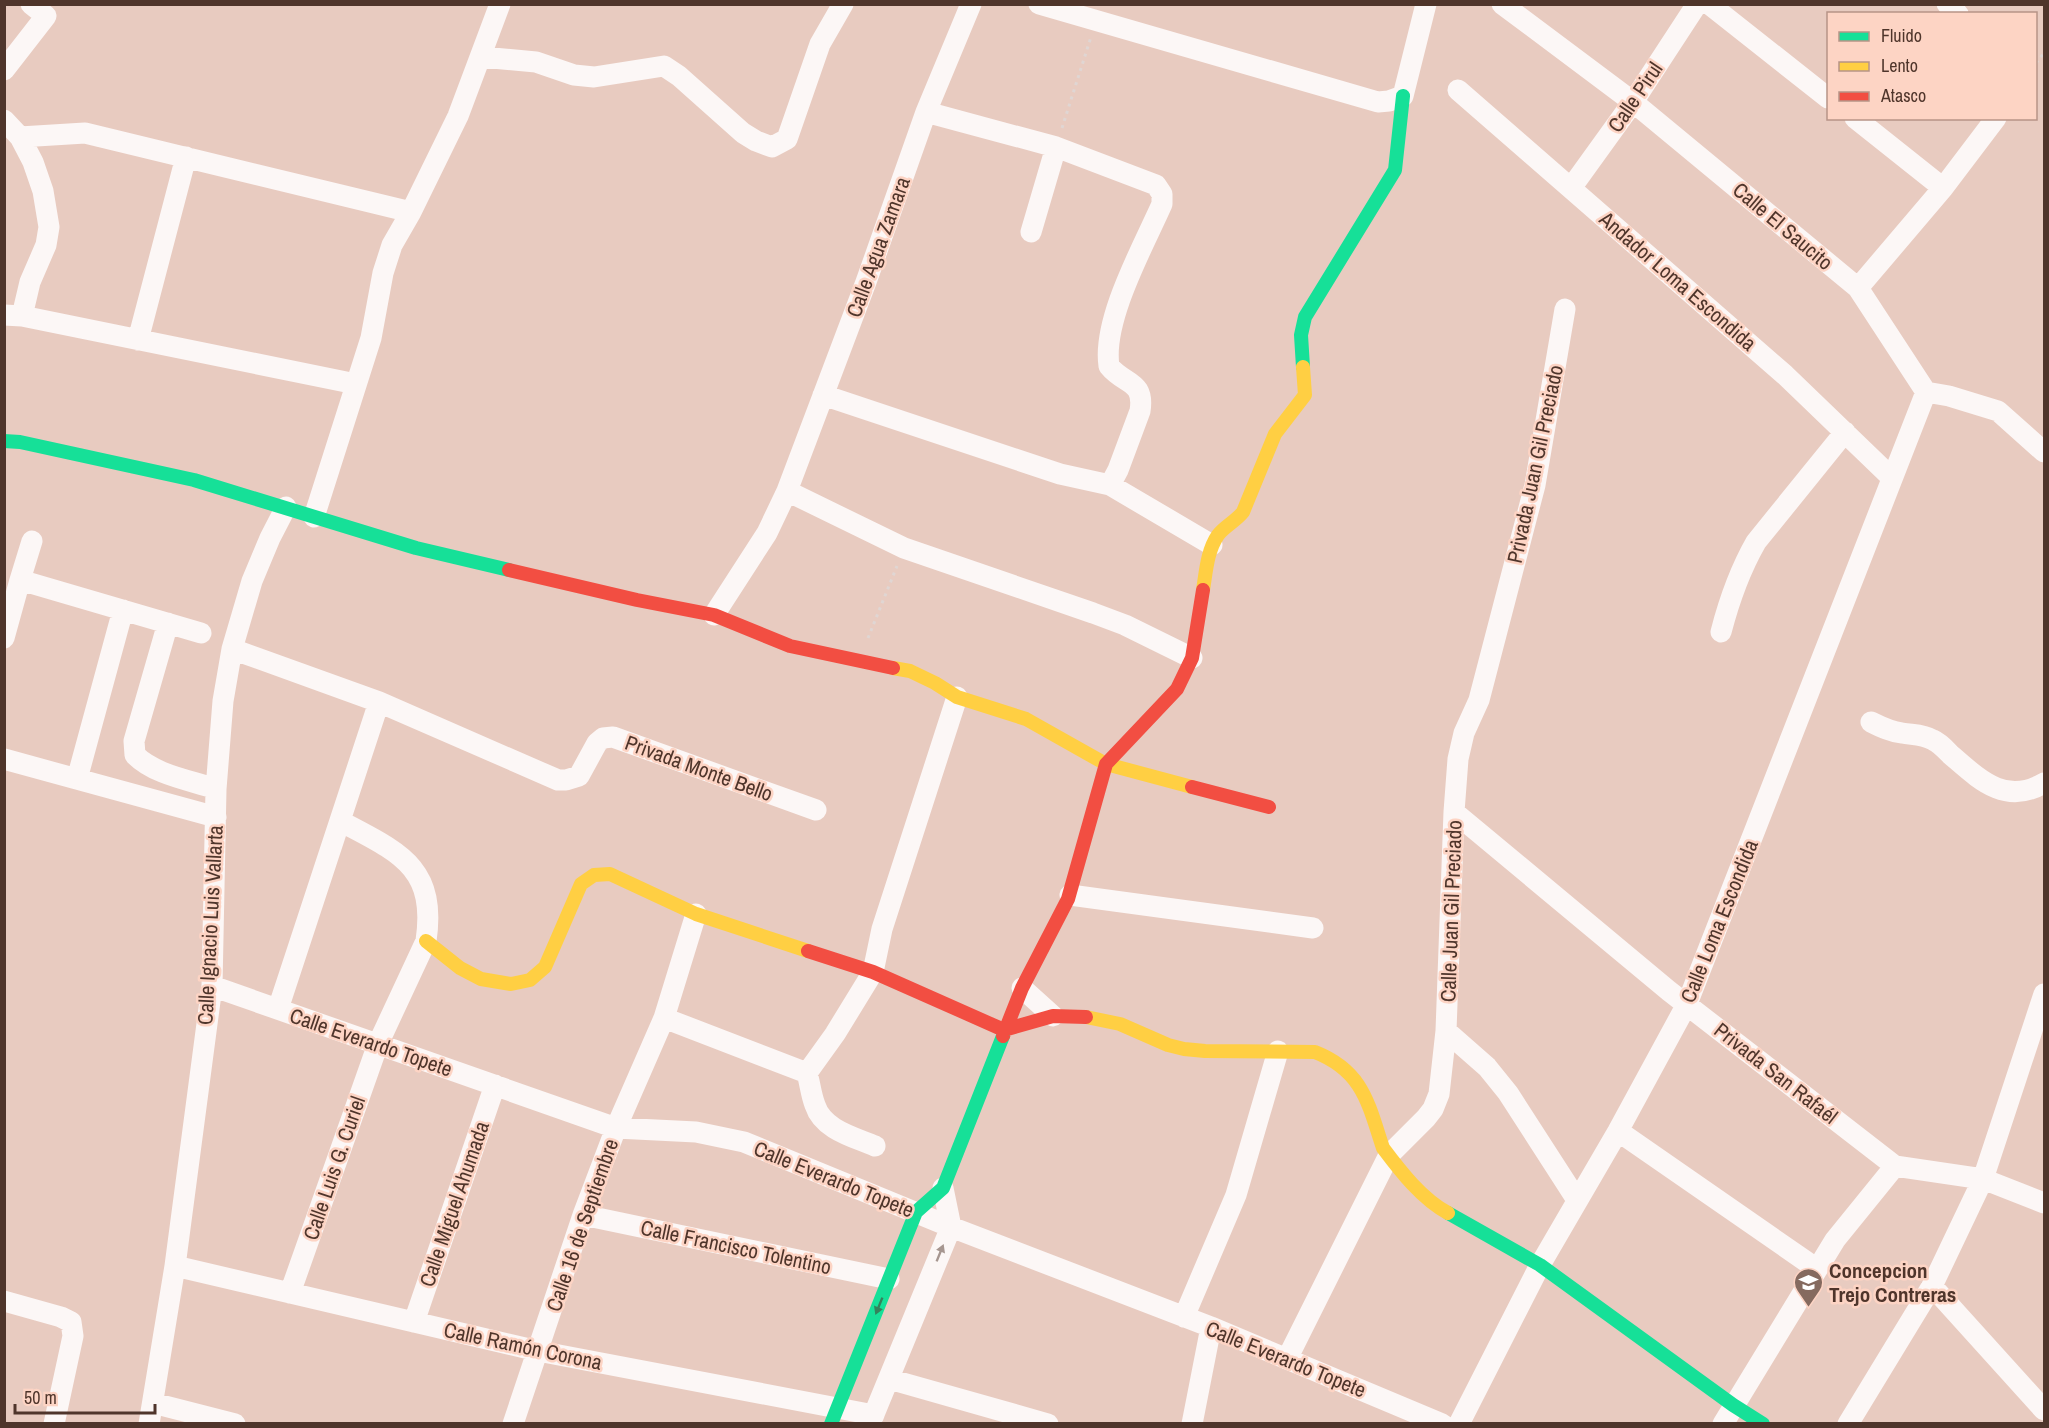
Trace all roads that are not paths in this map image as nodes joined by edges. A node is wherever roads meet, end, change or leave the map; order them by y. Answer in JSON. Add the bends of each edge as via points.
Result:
{"nodes":[{"id":1,"x":31,"y":4,"type":"edge"},
{"id":2,"x":501,"y":4,"type":"edge"},
{"id":3,"x":843,"y":4,"type":"edge"},
{"id":4,"x":1039,"y":4,"type":"edge"},
{"id":5,"x":1426,"y":4,"type":"edge"},
{"id":6,"x":1502,"y":4,"type":"edge"},
{"id":7,"x":1697,"y":4,"type":"edge"},
{"id":8,"x":1709,"y":4,"type":"edge"},
{"id":9,"x":971,"y":5,"type":"edge"},
{"id":10,"x":1098,"y":13,"type":"edge"},
{"id":11,"x":482,"y":57,"type":"junction"},
{"id":12,"x":4,"y":70,"type":"edge"},
{"id":13,"x":1458,"y":90,"type":"dead end"},
{"id":14,"x":1403,"y":96,"type":"junction"},
{"id":15,"x":1827,"y":97,"type":"edge"},
{"id":16,"x":1633,"y":102,"type":"junction"},
{"id":17,"x":927,"y":112,"type":"junction"},
{"id":18,"x":4,"y":120,"type":"edge"},
{"id":19,"x":1858,"y":120,"type":"edge"},
{"id":20,"x":1994,"y":120,"type":"edge"},
{"id":21,"x":20,"y":137,"type":"junction"},
{"id":22,"x":1056,"y":147,"type":"junction"},
{"id":23,"x":186,"y":157,"type":"junction"},
{"id":24,"x":1571,"y":188,"type":"junction"},
{"id":25,"x":1943,"y":188,"type":"junction"},
{"id":26,"x":411,"y":212,"type":"junction"},
{"id":27,"x":1030,"y":232,"type":"dead end"},
{"id":28,"x":1858,"y":288,"type":"junction"},
{"id":29,"x":1565,"y":309,"type":"dead end"},
{"id":30,"x":14,"y":316,"type":"edge"},
{"id":31,"x":138,"y":339,"type":"junction"},
{"id":32,"x":356,"y":384,"type":"junction"},
{"id":33,"x":1926,"y":392,"type":"junction"},
{"id":34,"x":823,"y":395,"type":"junction"},
{"id":35,"x":1845,"y":432,"type":"junction"},
{"id":36,"x":4,"y":441,"type":"edge"},
{"id":37,"x":2044,"y":452,"type":"edge"},
{"id":38,"x":1892,"y":478,"type":"junction"},
{"id":39,"x":1110,"y":485,"type":"junction"},
{"id":40,"x":787,"y":491,"type":"junction"},
{"id":41,"x":286,"y":507,"type":"junction"},
{"id":42,"x":314,"y":517,"type":"junction"},
{"id":43,"x":32,"y":541,"type":"dead end"},
{"id":44,"x":1212,"y":545,"type":"junction"},
{"id":45,"x":20,"y":580,"type":"junction"},
{"id":46,"x":123,"y":610,"type":"junction"},
{"id":47,"x":714,"y":615,"type":"junction"},
{"id":48,"x":168,"y":623,"type":"junction"},
{"id":49,"x":1721,"y":632,"type":"dead end"},
{"id":50,"x":201,"y":633,"type":"dead end"},
{"id":51,"x":4,"y":638,"type":"edge"},
{"id":52,"x":232,"y":649,"type":"junction"},
{"id":53,"x":1491,"y":653,"type":"joint"},
{"id":54,"x":1192,"y":658,"type":"junction"},
{"id":55,"x":957,"y":697,"type":"junction"},
{"id":56,"x":379,"y":702,"type":"junction"},
{"id":57,"x":1871,"y":722,"type":"dead end"},
{"id":58,"x":4,"y":759,"type":"edge"},
{"id":59,"x":1106,"y":764,"type":"junction"},
{"id":60,"x":176,"y":776,"type":"junction"},
{"id":61,"x":77,"y":778,"type":"junction"},
{"id":62,"x":2044,"y":783,"type":"edge"},
{"id":63,"x":216,"y":789,"type":"junction"},
{"id":64,"x":169,"y":804,"type":"junction"},
{"id":65,"x":1269,"y":807,"type":"dead end"},
{"id":66,"x":816,"y":810,"type":"dead end"},
{"id":67,"x":1454,"y":812,"type":"junction"},
{"id":68,"x":216,"y":817,"type":"junction"},
{"id":69,"x":340,"y":821,"type":"junction"},
{"id":70,"x":1070,"y":895,"type":"junction"},
{"id":71,"x":696,"y":914,"type":"junction"},
{"id":72,"x":1313,"y":928,"type":"dead end"},
{"id":73,"x":426,"y":941,"type":"junction"},
{"id":74,"x":873,"y":972,"type":"junction"},
{"id":75,"x":212,"y":986,"type":"junction"},
{"id":76,"x":1022,"y":988,"type":"junction"},
{"id":77,"x":2044,"y":994,"type":"edge"},
{"id":78,"x":1687,"y":1004,"type":"junction"},
{"id":79,"x":278,"y":1009,"type":"junction"},
{"id":80,"x":1053,"y":1016,"type":"junction"},
{"id":81,"x":664,"y":1018,"type":"junction"},
{"id":82,"x":1004,"y":1030,"type":"junction"},
{"id":83,"x":1446,"y":1031,"type":"junction"},
{"id":84,"x":378,"y":1044,"type":"junction"},
{"id":85,"x":1278,"y":1051,"type":"junction"},
{"id":86,"x":807,"y":1073,"type":"junction"},
{"id":87,"x":495,"y":1085,"type":"junction"},
{"id":88,"x":616,"y":1128,"type":"junction"},
{"id":89,"x":1618,"y":1131,"type":"junction"},
{"id":90,"x":876,"y":1146,"type":"dead end"},
{"id":91,"x":1389,"y":1155,"type":"junction"},
{"id":92,"x":1895,"y":1166,"type":"junction"},
{"id":93,"x":1983,"y":1179,"type":"junction"},
{"id":94,"x":943,"y":1188,"type":"junction"},
{"id":95,"x":1577,"y":1200,"type":"junction"},
{"id":96,"x":2044,"y":1203,"type":"edge"},
{"id":97,"x":916,"y":1212,"type":"junction"},
{"id":98,"x":584,"y":1215,"type":"junction"},
{"id":99,"x":951,"y":1227,"type":"junction"},
{"id":100,"x":1540,"y":1265,"type":"junction"},
{"id":101,"x":175,"y":1266,"type":"junction"},
{"id":102,"x":1817,"y":1269,"type":"junction"},
{"id":103,"x":890,"y":1280,"type":"junction"},
{"id":104,"x":1932,"y":1286,"type":"junction"},
{"id":105,"x":290,"y":1293,"type":"junction"},
{"id":106,"x":4,"y":1301,"type":"edge"},
{"id":107,"x":1184,"y":1317,"type":"junction"},
{"id":108,"x":414,"y":1322,"type":"junction"},
{"id":109,"x":1211,"y":1328,"type":"junction"},
{"id":110,"x":538,"y":1351,"type":"junction"},
{"id":111,"x":1287,"y":1359,"type":"junction"},
{"id":112,"x":889,"y":1378,"type":"junction"},
{"id":113,"x":1733,"y":1405,"type":"junction"},
{"id":114,"x":2044,"y":1410,"type":"edge"},
{"id":115,"x":151,"y":1413,"type":"edge"},
{"id":116,"x":835,"y":1416,"type":"edge"},
{"id":117,"x":872,"y":1419,"type":"edge"},
{"id":118,"x":1018,"y":1419,"type":"edge"},
{"id":119,"x":54,"y":1424,"type":"edge"},
{"id":120,"x":235,"y":1424,"type":"edge"},
{"id":121,"x":513,"y":1424,"type":"edge"},
{"id":122,"x":1048,"y":1424,"type":"edge"},
{"id":123,"x":1192,"y":1424,"type":"edge"},
{"id":124,"x":1442,"y":1424,"type":"edge"},
{"id":125,"x":1459,"y":1424,"type":"edge"},
{"id":126,"x":1723,"y":1424,"type":"edge"},
{"id":127,"x":1764,"y":1424,"type":"edge"},
{"id":128,"x":1848,"y":1424,"type":"edge"}],
"edges":[{"from":1,"to":12,"type":"street","via":[[46,16]]},
{"from":2,"to":11,"type":"street"},
{"from":3,"to":11,"type":"street","via":[[820,44],[787,139],[772,147],[743,133],[664,66],[594,77],[574,75],[536,62]]},
{"from":4,"to":10,"type":"street"},
{"from":5,"to":14,"type":"street"},
{"from":6,"to":16,"type":"street","name":"Calle El Saucito"},
{"from":7,"to":16,"type":"street","name":"Calle Pirul"},
{"from":8,"to":15,"type":"street"},
{"from":9,"to":17,"type":"street","name":"Calle Agua Zamara"},
{"from":10,"to":14,"type":"street","via":[[1378,102]]},
{"from":11,"to":26,"type":"street"},
{"from":13,"to":24,"type":"street","name":"Andador Loma Escondida"},
{"from":14,"to":44,"type":"street","via":[[1395,170],[1305,317],[1301,335],[1305,395],[1275,434],[1243,512],[1218,534]]},
{"from":16,"to":24,"type":"street","name":"Calle Pirul"},
{"from":16,"to":28,"type":"street","name":"Calle El Saucito"},
{"from":17,"to":22,"type":"street"},
{"from":17,"to":34,"type":"street","name":"Calle Agua Zamara"},
{"from":18,"to":21,"type":"street"},
{"from":19,"to":25,"type":"street"},
{"from":20,"to":25,"type":"street"},
{"from":21,"to":23,"type":"street","via":[[85,133]]},
{"from":21,"to":30,"type":"street","via":[[43,191],[49,227],[46,245]]},
{"from":22,"to":27,"type":"street"},
{"from":22,"to":39,"type":"street","via":[[1156,185],[1162,194],[1162,204],[1114,316],[1109,366],[1136,387],[1141,403]]},
{"from":23,"to":26,"type":"street"},
{"from":23,"to":31,"type":"street"},
{"from":24,"to":35,"type":"street","name":"Andador Loma Escondida"},
{"from":25,"to":28,"type":"street"},
{"from":26,"to":32,"type":"street","via":[[392,245],[383,273],[371,338]]},
{"from":28,"to":33,"type":"street","name":"Calle El Saucito"},
{"from":29,"to":53,"type":"street","name":"Privada Juan Gil Preciado","via":[[1535,485]]},
{"from":30,"to":31,"type":"street"},
{"from":31,"to":32,"type":"street"},
{"from":32,"to":42,"type":"street"},
{"from":33,"to":37,"type":"street","via":[[1998,411]]},
{"from":33,"to":38,"type":"street","name":"Calle Loma Escondida"},
{"from":34,"to":39,"type":"street","via":[[1060,474]]},
{"from":34,"to":40,"type":"street","name":"Calle Agua Zamara"},
{"from":35,"to":38,"type":"street","name":"Andador Loma Escondida"},
{"from":35,"to":49,"type":"street","via":[[1756,542],[1745,561]]},
{"from":36,"to":41,"type":"street","via":[[194,480]]},
{"from":38,"to":78,"type":"street","name":"Calle Loma Escondida"},
{"from":39,"to":44,"type":"street"},
{"from":40,"to":47,"type":"street","name":"Calle Agua Zamara","via":[[767,533]]},
{"from":40,"to":54,"type":"street","via":[[904,548],[1094,613]]},
{"from":41,"to":42,"type":"street"},
{"from":41,"to":52,"type":"street","name":"Calle Ignacio Luis Vallarta","via":[[252,581]]},
{"from":42,"to":47,"type":"street","via":[[416,548]]},
{"from":43,"to":45,"type":"street"},
{"from":44,"to":54,"type":"street"},
{"from":45,"to":46,"type":"street"},
{"from":45,"to":51,"type":"street"},
{"from":46,"to":48,"type":"street"},
{"from":46,"to":61,"type":"street"},
{"from":47,"to":55,"type":"street","via":[[790,646],[910,671]]},
{"from":48,"to":50,"type":"street"},
{"from":48,"to":60,"type":"street","via":[[133,748],[140,760]]},
{"from":52,"to":56,"type":"street"},
{"from":52,"to":63,"type":"street","name":"Calle Ignacio Luis Vallarta","via":[[223,701]]},
{"from":53,"to":67,"type":"street","name":"Calle Juan Gil Preciado","via":[[1479,700],[1460,747]]},
{"from":54,"to":59,"type":"street","via":[[1177,689]]},
{"from":55,"to":59,"type":"street","via":[[1026,719]]},
{"from":55,"to":74,"type":"street","via":[[882,929]]},
{"from":56,"to":66,"type":"street","name":"Privada Monte Bello","via":[[551,778],[566,780],[579,776],[597,743],[613,737]]},
{"from":56,"to":69,"type":"street"},
{"from":57,"to":62,"type":"street","via":[[1935,740],[1984,783],[2012,792]]},
{"from":58,"to":61,"type":"street"},
{"from":59,"to":65,"type":"street"},
{"from":59,"to":70,"type":"street"},
{"from":60,"to":63,"type":"street"},
{"from":60,"to":64,"type":"street"},
{"from":61,"to":64,"type":"street"},
{"from":63,"to":68,"type":"street","name":"Calle Ignacio Luis Vallarta"},
{"from":64,"to":68,"type":"street"},
{"from":67,"to":78,"type":"street","name":"Privada San Rafaél"},
{"from":67,"to":83,"type":"street","name":"Calle Juan Gil Preciado"},
{"from":68,"to":75,"type":"street","name":"Calle Ignacio Luis Vallarta"},
{"from":69,"to":73,"type":"street","via":[[387,846],[415,871],[425,889],[429,918]]},
{"from":69,"to":79,"type":"street"},
{"from":70,"to":72,"type":"street"},
{"from":70,"to":76,"type":"street"},
{"from":71,"to":73,"type":"street","via":[[610,874],[594,875],[581,884],[538,976],[509,984],[472,975]]},
{"from":71,"to":74,"type":"street"},
{"from":71,"to":81,"type":"street","name":"Calle 16 de Septiembre"},
{"from":73,"to":84,"type":"street","name":"Calle Luis G. Curiel"},
{"from":74,"to":82,"type":"street"},
{"from":74,"to":86,"type":"street"},
{"from":75,"to":79,"type":"street","name":"Calle Everardo Topete"},
{"from":75,"to":101,"type":"street","name":"Calle Ignacio Luis Vallarta"},
{"from":76,"to":80,"type":"street"},
{"from":76,"to":82,"type":"street"},
{"from":77,"to":93,"type":"street"},
{"from":78,"to":89,"type":"street","name":"Calle Loma Escondida"},
{"from":78,"to":92,"type":"street","name":"Privada San Rafaél"},
{"from":79,"to":84,"type":"street","name":"Calle Everardo Topete"},
{"from":80,"to":82,"type":"street"},
{"from":80,"to":85,"type":"street","via":[[1120,1024],[1184,1048]]},
{"from":81,"to":86,"type":"street"},
{"from":81,"to":88,"type":"street","name":"Calle 16 de Septiembre"},
{"from":82,"to":94,"type":"street"},
{"from":83,"to":91,"type":"street","name":"Calle Juan Gil Preciado","via":[[1433,1108]]},
{"from":83,"to":95,"type":"street","via":[[1487,1067],[1508,1093]]},
{"from":84,"to":87,"type":"street","name":"Calle Everardo Topete"},
{"from":84,"to":105,"type":"street","name":"Calle Luis G. Curiel"},
{"from":85,"to":91,"type":"street","via":[[1330,1056],[1353,1074]]},
{"from":85,"to":107,"type":"street","via":[[1236,1195]]},
{"from":86,"to":90,"type":"street","via":[[821,1117],[838,1131]]},
{"from":87,"to":88,"type":"street","name":"Calle Everardo Topete"},
{"from":87,"to":108,"type":"street","name":"Calle Miguel Ahumada"},
{"from":88,"to":97,"type":"street","name":"Calle Everardo Topete","via":[[696,1132],[744,1142]]},
{"from":88,"to":98,"type":"street","name":"Calle 16 de Septiembre"},
{"from":89,"to":95,"type":"street","name":"Calle Loma Escondida"},
{"from":89,"to":102,"type":"street"},
{"from":91,"to":100,"type":"street","via":[[1437,1207]]},
{"from":91,"to":111,"type":"street","name":"Calle Juan Gil Preciado"},
{"from":92,"to":93,"type":"street","name":"Privada San Rafaél"},
{"from":92,"to":102,"type":"street","via":[[1835,1240]]},
{"from":93,"to":96,"type":"street","name":"Privada San Rafaél"},
{"from":93,"to":104,"type":"street"},
{"from":94,"to":97,"type":"street"},
{"from":94,"to":99,"type":"street"},
{"from":95,"to":100,"type":"street","name":"Calle Loma Escondida"},
{"from":97,"to":99,"type":"street","name":"Calle Everardo Topete"},
{"from":97,"to":103,"type":"street"},
{"from":98,"to":103,"type":"street","name":"Calle Francisco Tolentino"},
{"from":98,"to":110,"type":"street","name":"Calle 16 de Septiembre"},
{"from":99,"to":107,"type":"street","name":"Calle Everardo Topete"},
{"from":112,"to":99,"type":"street","one_way":true},
{"from":100,"to":113,"type":"street"},
{"from":100,"to":125,"type":"street","name":"Calle Loma Escondida"},
{"from":101,"to":105,"type":"street","name":"Calle Ramón Corona"},
{"from":101,"to":115,"type":"street","name":"Calle Ignacio Luis Vallarta"},
{"from":102,"to":113,"type":"street"},
{"from":103,"to":116,"type":"street","one_way":true},
{"from":104,"to":114,"type":"street"},
{"from":104,"to":128,"type":"street"},
{"from":105,"to":108,"type":"street","name":"Calle Ramón Corona"},
{"from":106,"to":119,"type":"street","via":[[71,1322],[73,1336]]},
{"from":107,"to":109,"type":"street","name":"Calle Everardo Topete"},
{"from":108,"to":110,"type":"street","name":"Calle Ramón Corona"},
{"from":109,"to":111,"type":"street","name":"Calle Everardo Topete"},
{"from":109,"to":123,"type":"street"},
{"from":110,"to":116,"type":"street","name":"Calle Ramón Corona"},
{"from":110,"to":121,"type":"street","name":"Calle 16 de Septiembre"},
{"from":111,"to":124,"type":"street","name":"Calle Everardo Topete"},
{"from":112,"to":117,"type":"street"},
{"from":112,"to":118,"type":"street"},
{"from":113,"to":126,"type":"street"},
{"from":113,"to":127,"type":"street"},
{"from":115,"to":120,"type":"street"},
{"from":116,"to":117,"type":"street","name":"Calle Ramón Corona"},
{"from":118,"to":122,"type":"street"}]}
